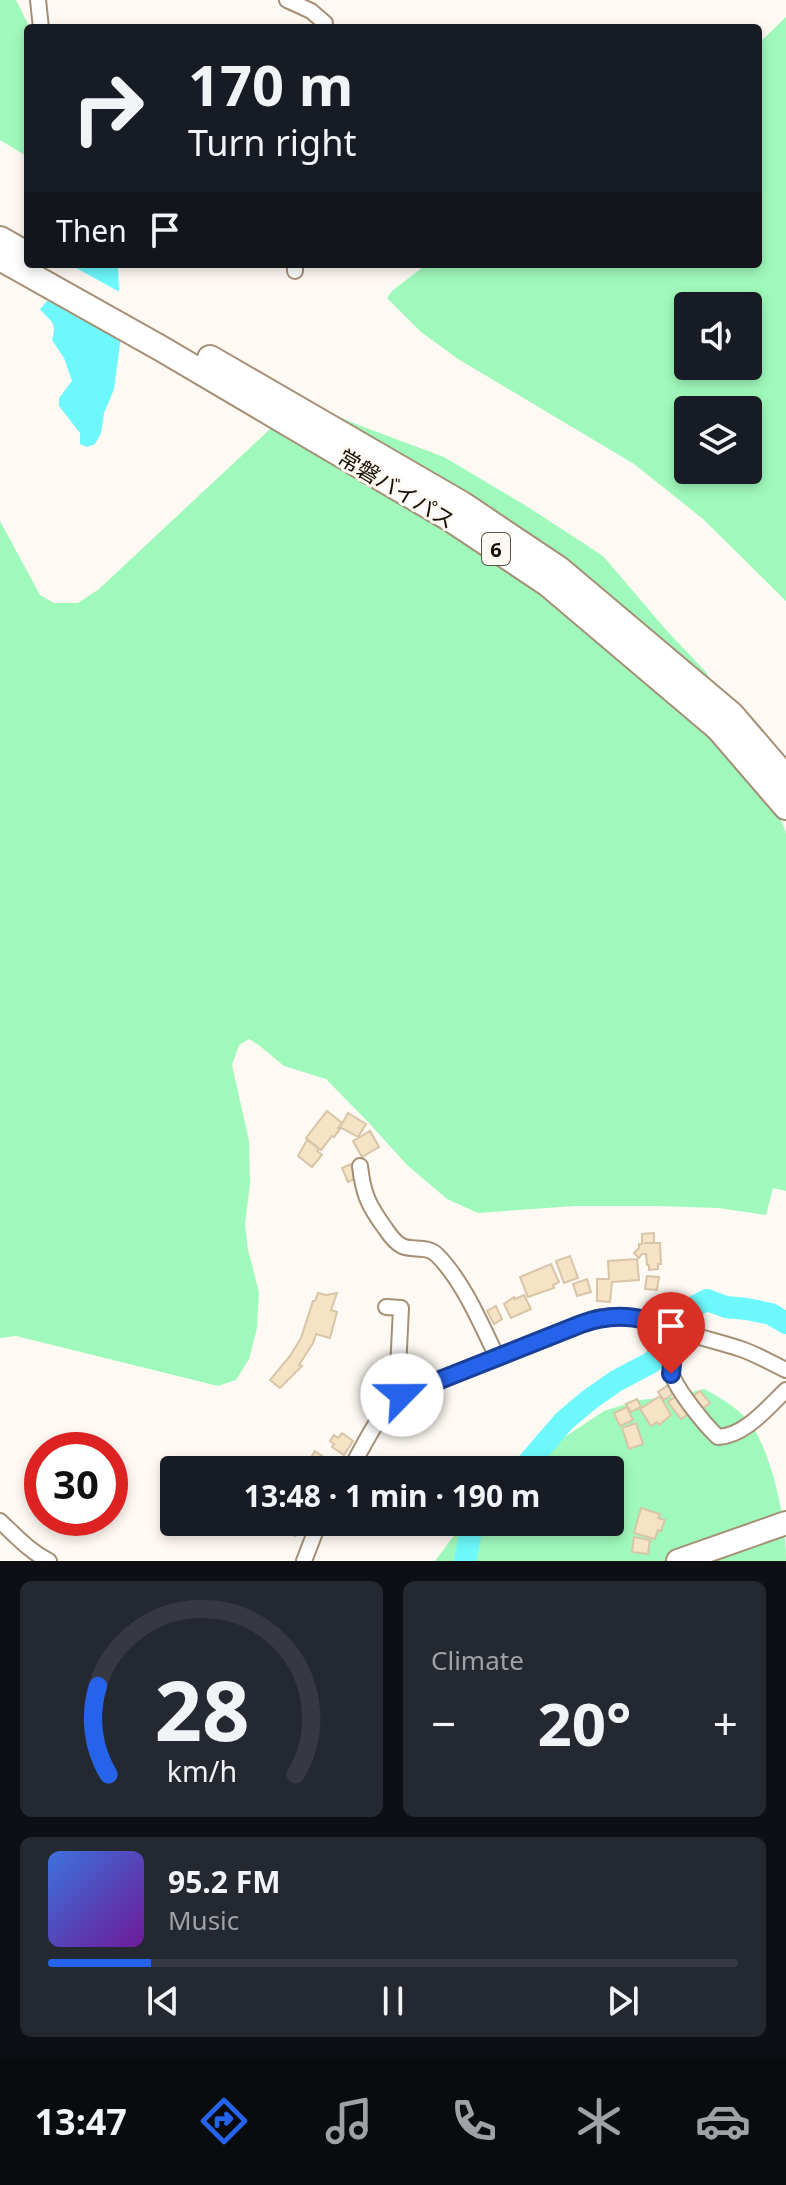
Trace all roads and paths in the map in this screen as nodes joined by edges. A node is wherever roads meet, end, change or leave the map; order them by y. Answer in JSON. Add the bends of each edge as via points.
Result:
{"nodes":[{"id":1,"x":38,"y":0,"type":"edge"},
{"id":2,"x":287,"y":0,"type":"edge"},
{"id":3,"x":41,"y":24,"type":"edge"},
{"id":4,"x":325,"y":24,"type":"edge"},
{"id":5,"x":38,"y":268,"type":"edge"},
{"id":6,"x":51,"y":268,"type":"edge"},
{"id":7,"x":166,"y":342,"type":"junction"},
{"id":8,"x":786,"y":778,"type":"edge"},
{"id":9,"x":786,"y":807,"type":"edge"},
{"id":10,"x":360,"y":1166,"type":"dead end"},
{"id":11,"x":386,"y":1307,"type":"dead end"},
{"id":12,"x":684,"y":1333,"type":"junction"},
{"id":13,"x":497,"y":1357,"type":"junction"},
{"id":14,"x":786,"y":1370,"type":"edge"},
{"id":15,"x":786,"y":1390,"type":"edge"},
{"id":16,"x":402,"y":1395,"type":"junction"},
{"id":17,"x":358,"y":1456,"type":"edge"},
{"id":18,"x":0,"y":1521,"type":"edge"},
{"id":19,"x":786,"y":1523,"type":"edge"},
{"id":20,"x":314,"y":1536,"type":"edge"},
{"id":21,"x":49,"y":1561,"type":"edge"},
{"id":22,"x":304,"y":1561,"type":"edge"},
{"id":23,"x":678,"y":1561,"type":"edge"}],
"edges":[{"from":1,"to":3,"type":"street"},
{"from":2,"to":4,"type":"street"},
{"from":5,"to":7,"type":"highway","name":"常磐バイパス","number":"6"},
{"from":6,"to":7,"type":"highway","name":"常磐バイパス","number":"6"},
{"from":7,"to":8,"type":"highway","name":"常磐バイパス","number":"6","via":[[462,504],[559,569],[732,715]]},
{"from":7,"to":9,"type":"highway","name":"常磐バイパス","number":"6","via":[[548,584],[718,728]]},
{"from":10,"to":13,"type":"street","via":[[364,1193],[377,1217],[400,1245],[428,1250],[441,1261],[469,1301]]},
{"from":11,"to":16,"type":"street","via":[[401,1308]]},
{"from":12,"to":13,"type":"street","via":[[637,1317],[611,1316]]},
{"from":12,"to":14,"type":"street","via":[[743,1350]]},
{"from":12,"to":15,"type":"street","via":[[673,1354],[671,1374],[718,1437],[746,1425]]},
{"from":13,"to":16,"type":"street"},
{"from":16,"to":17,"type":"street","via":[[386,1410]]},
{"from":18,"to":21,"type":"street","via":[[24,1546]]},
{"from":19,"to":23,"type":"main road"},
{"from":20,"to":22,"type":"street"}]}
